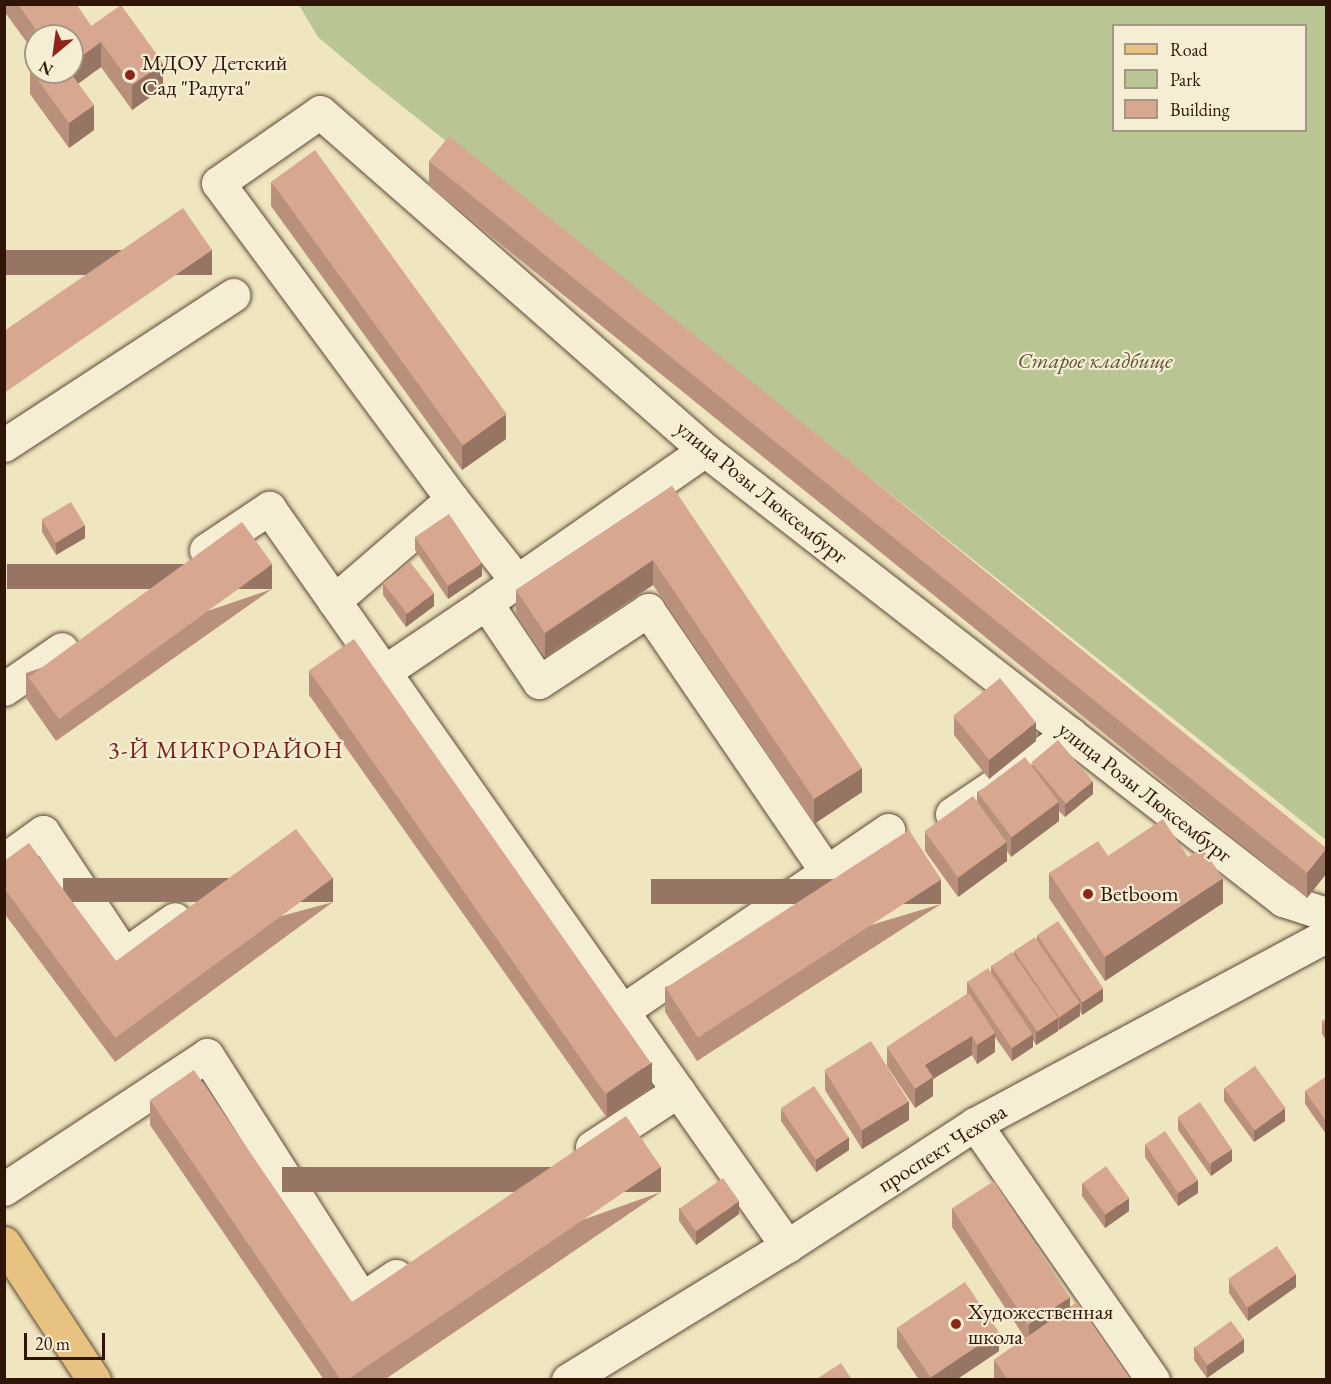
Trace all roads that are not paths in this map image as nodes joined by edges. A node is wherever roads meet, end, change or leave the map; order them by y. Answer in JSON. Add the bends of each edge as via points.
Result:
{"nodes":[{"id":1,"x":233,"y":295,"type":"dead end"},
{"id":2,"x":4,"y":446,"type":"edge"},
{"id":3,"x":705,"y":450,"type":"junction"},
{"id":4,"x":452,"y":499,"type":"junction"},
{"id":5,"x":181,"y":568,"type":"edge"},
{"id":6,"x":517,"y":581,"type":"junction"},
{"id":7,"x":334,"y":601,"type":"junction"},
{"id":8,"x":486,"y":603,"type":"junction"},
{"id":9,"x":83,"y":635,"type":"edge"},
{"id":10,"x":384,"y":672,"type":"junction"},
{"id":11,"x":4,"y":689,"type":"edge"},
{"id":12,"x":1070,"y":734,"type":"junction"},
{"id":13,"x":952,"y":814,"type":"edge"},
{"id":14,"x":888,"y":830,"type":"dead end"},
{"id":15,"x":4,"y":860,"type":"edge"},
{"id":16,"x":827,"y":872,"type":"junction"},
{"id":17,"x":200,"y":901,"type":"edge"},
{"id":18,"x":1326,"y":914,"type":"edge"},
{"id":19,"x":1326,"y":936,"type":"edge"},
{"id":20,"x":622,"y":1011,"type":"junction"},
{"id":21,"x":678,"y":1091,"type":"junction"},
{"id":22,"x":975,"y":1124,"type":"junction"},
{"id":23,"x":570,"y":1162,"type":"edge"},
{"id":24,"x":4,"y":1189,"type":"edge"},
{"id":25,"x":4,"y":1243,"type":"edge"},
{"id":26,"x":787,"y":1246,"type":"junction"},
{"id":27,"x":421,"y":1260,"type":"edge"},
{"id":28,"x":572,"y":1379,"type":"edge"},
{"id":29,"x":94,"y":1380,"type":"edge"},
{"id":30,"x":1153,"y":1380,"type":"edge"}],
"edges":[{"from":1,"to":2,"type":"street"},
{"from":3,"to":4,"type":"street","name":"улица Розы Люксембург","via":[[320,112],[218,183]]},
{"from":3,"to":6,"type":"street"},
{"from":3,"to":12,"type":"street","name":"улица Розы Люксембург"},
{"from":4,"to":6,"type":"street"},
{"from":4,"to":7,"type":"street"},
{"from":5,"to":7,"type":"street","via":[[269,508]]},
{"from":6,"to":8,"type":"street"},
{"from":7,"to":10,"type":"street"},
{"from":8,"to":10,"type":"street"},
{"from":8,"to":16,"type":"street","via":[[539,682],[648,610]]},
{"from":9,"to":11,"type":"street"},
{"from":10,"to":20,"type":"street"},
{"from":12,"to":13,"type":"street"},
{"from":12,"to":18,"type":"street","name":"улица Розы Люксембург","via":[[1283,900]]},
{"from":14,"to":16,"type":"street"},
{"from":15,"to":17,"type":"street","via":[[42,832],[124,955]]},
{"from":16,"to":20,"type":"street"},
{"from":19,"to":22,"type":"street","name":"проспект Чехова"},
{"from":20,"to":21,"type":"street"},
{"from":21,"to":23,"type":"street"},
{"from":21,"to":26,"type":"street"},
{"from":22,"to":26,"type":"street","name":"проспект Чехова"},
{"from":22,"to":30,"type":"street"},
{"from":24,"to":27,"type":"street","via":[[207,1055],[362,1299]]},
{"from":25,"to":29,"type":"main road"},
{"from":26,"to":28,"type":"street","name":"проспект Чехова"}]}
